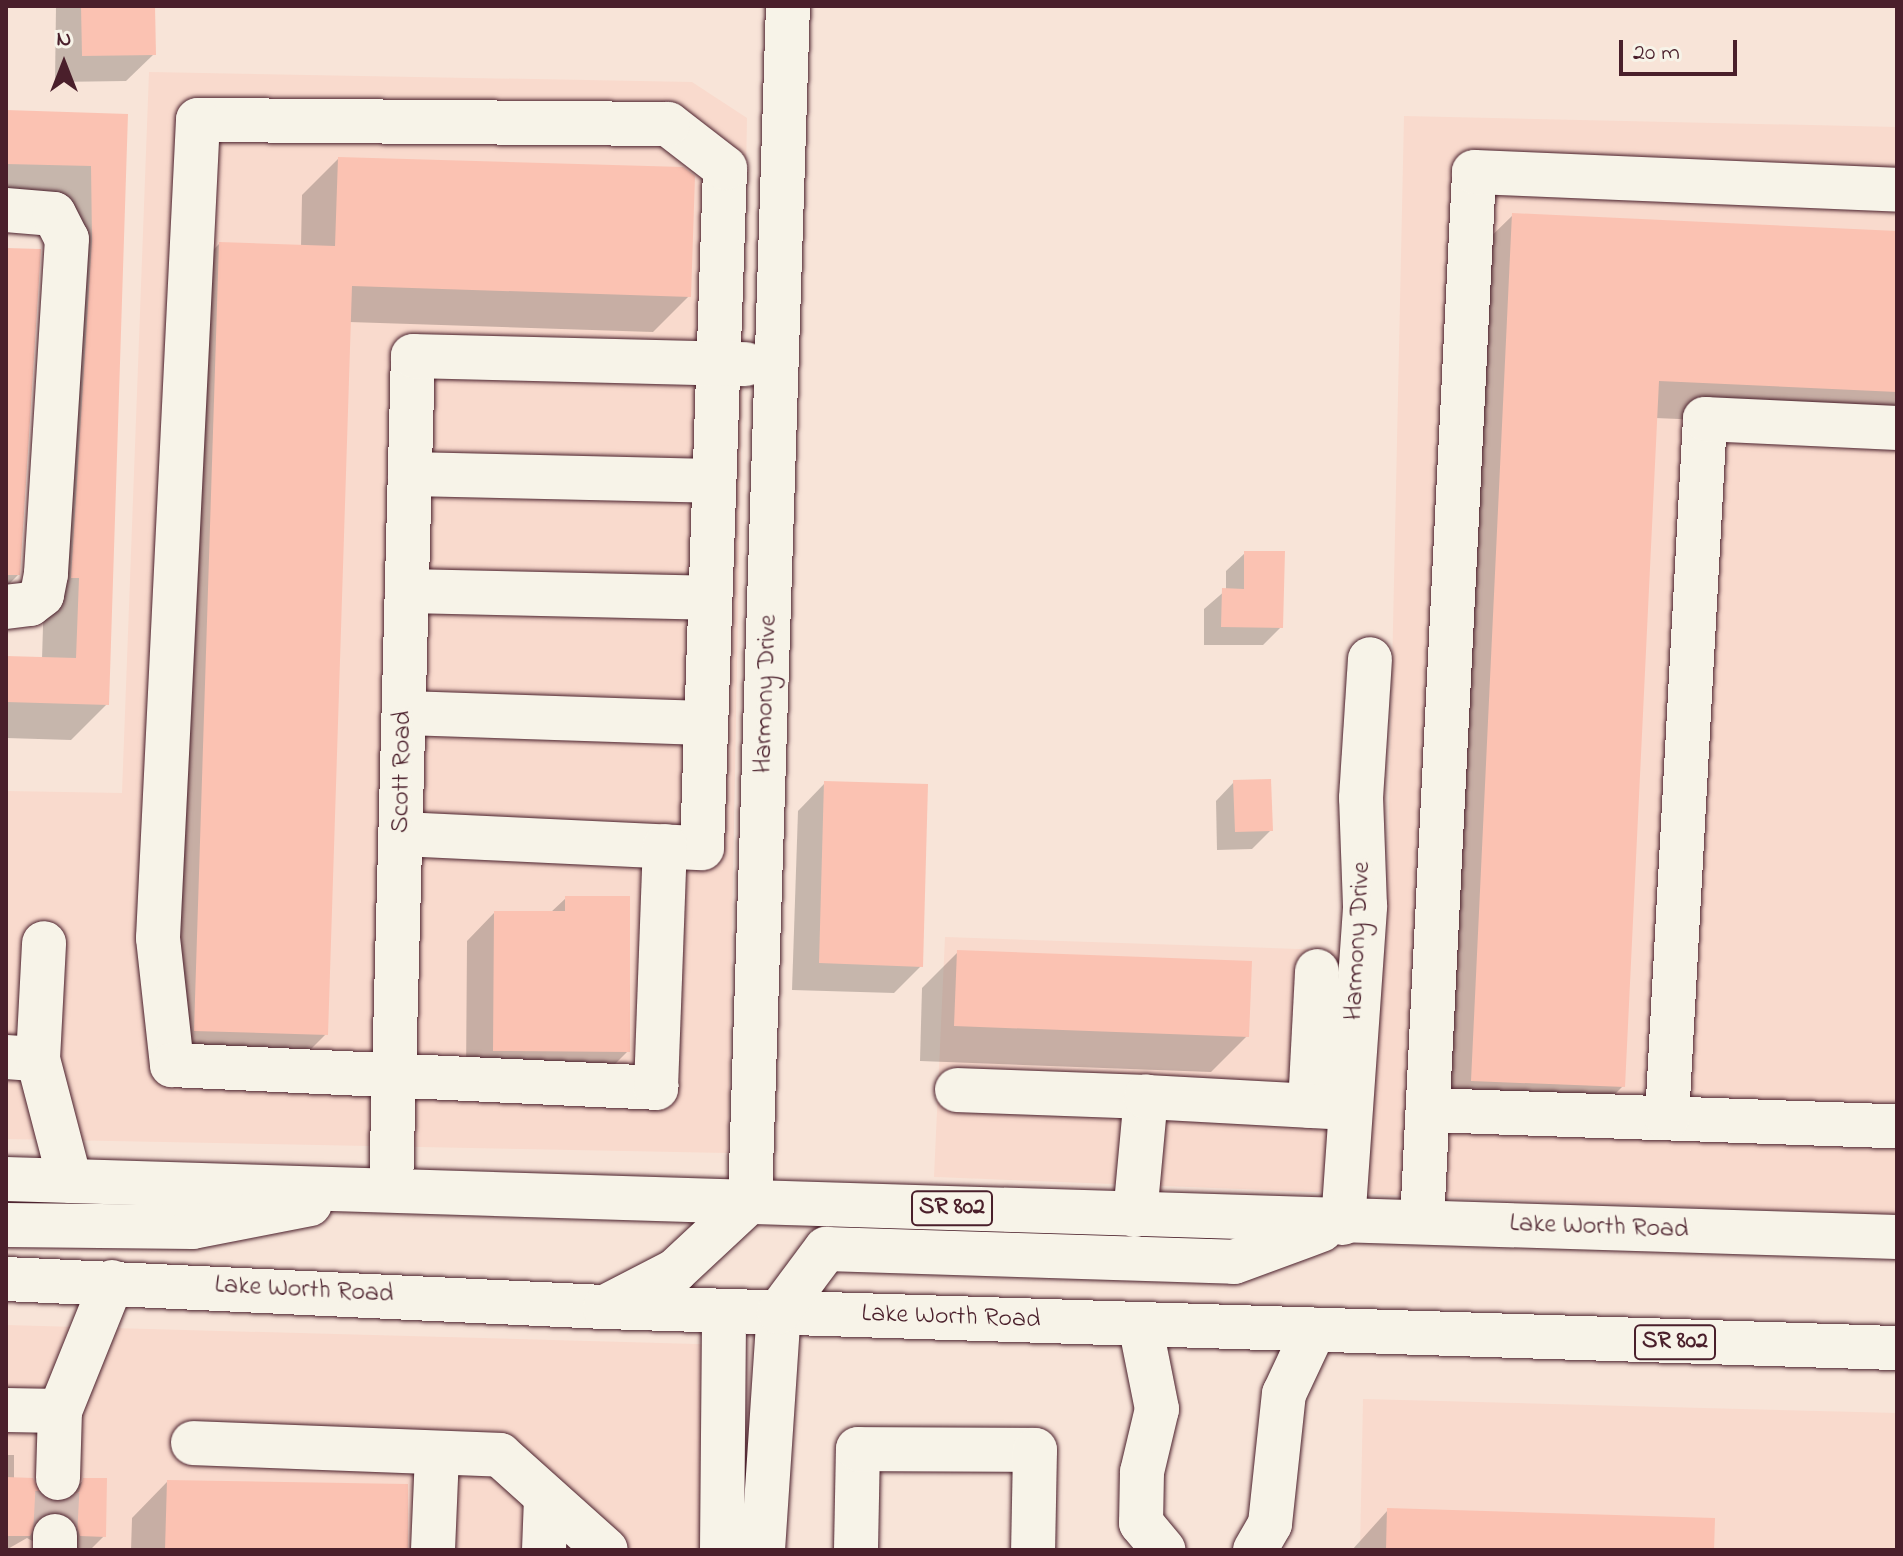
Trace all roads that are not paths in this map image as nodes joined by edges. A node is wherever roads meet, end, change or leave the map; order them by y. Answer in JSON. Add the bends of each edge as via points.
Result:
{"nodes":[{"id":1,"x":788,"y":6,"type":"edge"},
{"id":2,"x":1897,"y":190,"type":"edge"},
{"id":3,"x":6,"y":210,"type":"edge"},
{"id":4,"x":716,"y":363,"type":"junction"},
{"id":5,"x":777,"y":365,"type":"junction"},
{"id":6,"x":1897,"y":428,"type":"edge"},
{"id":7,"x":410,"y":474,"type":"junction"},
{"id":8,"x":713,"y":481,"type":"junction"},
{"id":9,"x":407,"y":591,"type":"junction"},
{"id":10,"x":709,"y":598,"type":"junction"},
{"id":11,"x":6,"y":607,"type":"edge"},
{"id":12,"x":1370,"y":659,"type":"dead end"},
{"id":13,"x":405,"y":713,"type":"junction"},
{"id":14,"x":705,"y":723,"type":"junction"},
{"id":15,"x":402,"y":834,"type":"junction"},
{"id":16,"x":684,"y":847,"type":"junction"},
{"id":17,"x":762,"y":855,"type":"junction"},
{"id":18,"x":44,"y":943,"type":"dead end"},
{"id":19,"x":1317,"y":971,"type":"dead end"},
{"id":20,"x":22,"y":1058,"type":"edge"},
{"id":21,"x":395,"y":1077,"type":"junction"},
{"id":22,"x":957,"y":1090,"type":"dead end"},
{"id":23,"x":1146,"y":1097,"type":"junction"},
{"id":24,"x":1330,"y":1107,"type":"junction"},
{"id":25,"x":1428,"y":1110,"type":"junction"},
{"id":26,"x":1667,"y":1118,"type":"junction"},
{"id":27,"x":1897,"y":1126,"type":"edge"},
{"id":28,"x":6,"y":1179,"type":"edge"},
{"id":29,"x":70,"y":1181,"type":"junction"},
{"id":30,"x":391,"y":1188,"type":"junction"},
{"id":31,"x":750,"y":1201,"type":"junction"},
{"id":32,"x":1135,"y":1215,"type":"junction"},
{"id":33,"x":1422,"y":1222,"type":"junction"},
{"id":34,"x":1343,"y":1223,"type":"junction"},
{"id":35,"x":6,"y":1225,"type":"edge"},
{"id":36,"x":1897,"y":1237,"type":"edge"},
{"id":37,"x":6,"y":1279,"type":"edge"},
{"id":38,"x":112,"y":1282,"type":"junction"},
{"id":39,"x":605,"y":1307,"type":"junction"},
{"id":40,"x":724,"y":1311,"type":"junction"},
{"id":41,"x":779,"y":1312,"type":"junction"},
{"id":42,"x":1140,"y":1324,"type":"junction"},
{"id":43,"x":1897,"y":1324,"type":"edge"},
{"id":44,"x":1314,"y":1330,"type":"junction"},
{"id":45,"x":1820,"y":1346,"type":"junction"},
{"id":46,"x":1897,"y":1348,"type":"edge"},
{"id":47,"x":6,"y":1410,"type":"edge"},
{"id":48,"x":60,"y":1411,"type":"junction"},
{"id":49,"x":193,"y":1443,"type":"dead end"},
{"id":50,"x":437,"y":1453,"type":"junction"},
{"id":51,"x":58,"y":1478,"type":"tunnel mouth"},
{"id":52,"x":546,"y":1497,"type":"junction"},
{"id":53,"x":433,"y":1550,"type":"edge"},
{"id":54,"x":544,"y":1550,"type":"edge"},
{"id":55,"x":606,"y":1550,"type":"edge"},
{"id":56,"x":722,"y":1550,"type":"edge"},
{"id":57,"x":763,"y":1550,"type":"edge"},
{"id":58,"x":856,"y":1550,"type":"edge"},
{"id":59,"x":1033,"y":1550,"type":"edge"},
{"id":60,"x":1164,"y":1550,"type":"edge"},
{"id":61,"x":1255,"y":1550,"type":"edge"}],
"edges":[{"from":1,"to":5,"type":"main road","name":"Harmony Drive"},
{"from":2,"to":25,"type":"main road","via":[[1474,172]]},
{"from":3,"to":11,"type":"main road","via":[[54,214],[67,239],[46,574],[42,595],[30,604]]},
{"from":4,"to":5,"type":"main road"},
{"from":4,"to":7,"type":"main road","name":"Scott Road","via":[[413,356]]},
{"from":4,"to":8,"type":"main road"},
{"from":4,"to":21,"type":"main road","via":[[725,168],[668,124],[198,120],[158,938],[172,1065]]},
{"from":5,"to":17,"type":"main road","name":"Harmony Drive"},
{"from":6,"to":26,"type":"main road","via":[[1705,419]]},
{"from":7,"to":8,"type":"main road"},
{"from":7,"to":9,"type":"main road","name":"Scott Road"},
{"from":8,"to":10,"type":"main road"},
{"from":9,"to":10,"type":"main road"},
{"from":9,"to":13,"type":"main road","name":"Scott Road"},
{"from":10,"to":14,"type":"main road"},
{"from":12,"to":24,"type":"main road","name":"Harmony Drive","via":[[1361,798],[1365,906]]},
{"from":13,"to":14,"type":"main road"},
{"from":13,"to":15,"type":"main road","name":"Scott Road"},
{"from":14,"to":16,"type":"main road"},
{"from":15,"to":16,"type":"main road"},
{"from":15,"to":21,"type":"main road","name":"Scott Road"},
{"from":16,"to":17,"type":"main road"},
{"from":16,"to":21,"type":"main road","via":[[656,1088]]},
{"from":17,"to":31,"type":"main road","name":"Harmony Drive"},
{"from":18,"to":20,"type":"main road"},
{"from":19,"to":24,"type":"main road"},
{"from":20,"to":29,"type":"main road"},
{"from":21,"to":30,"type":"main road","name":"Scott Road"},
{"from":22,"to":23,"type":"main road"},
{"from":23,"to":24,"type":"main road"},
{"from":23,"to":32,"type":"main road"},
{"from":24,"to":34,"type":"main road","name":"Harmony Drive"},
{"from":25,"to":26,"type":"main road"},
{"from":25,"to":33,"type":"main road"},
{"from":26,"to":27,"type":"main road"},
{"from":28,"to":29,"type":"main road","name":"Lake Worth Road","number":"SR 802"},
{"from":29,"to":30,"type":"main road","name":"Lake Worth Road","number":"SR 802"},
{"from":30,"to":31,"type":"main road","name":"Lake Worth Road","number":"SR 802"},
{"from":30,"to":35,"type":"main road","via":[[193,1227]]},
{"from":31,"to":32,"type":"main road","name":"Lake Worth Road","number":"SR 802"},
{"from":31,"to":39,"type":"main road","via":[[675,1271]]},
{"from":32,"to":34,"type":"main road","name":"Lake Worth Road","number":"SR 802"},
{"from":33,"to":34,"type":"main road","name":"Lake Worth Road","number":"SR 802"},
{"from":33,"to":36,"type":"main road","name":"Lake Worth Road","number":"SR 802"},
{"from":34,"to":41,"type":"main road","via":[[1234,1262],[826,1249]]},
{"from":37,"to":38,"type":"main road","name":"Lake Worth Road","number":"SR 802"},
{"from":38,"to":39,"type":"main road","name":"Lake Worth Road","number":"SR 802"},
{"from":38,"to":48,"type":"main road"},
{"from":39,"to":40,"type":"main road","name":"Lake Worth Road","number":"SR 802"},
{"from":40,"to":41,"type":"main road","name":"Lake Worth Road","number":"SR 802"},
{"from":40,"to":56,"type":"main road"},
{"from":41,"to":42,"type":"main road","name":"Lake Worth Road","number":"SR 802"},
{"from":41,"to":57,"type":"main road"},
{"from":42,"to":44,"type":"main road","name":"Lake Worth Road","number":"SR 802"},
{"from":42,"to":60,"type":"main road","via":[[1157,1409],[1142,1472],[1141,1523]]},
{"from":43,"to":45,"type":"main road"},
{"from":44,"to":45,"type":"main road","name":"Lake Worth Road","number":"SR 802"},
{"from":44,"to":61,"type":"main road","via":[[1284,1394],[1270,1524]]},
{"from":45,"to":46,"type":"main road","name":"Lake Worth Road","number":"SR 802"},
{"from":47,"to":48,"type":"main road"},
{"from":48,"to":51,"type":"main road"},
{"from":49,"to":50,"type":"main road"},
{"from":50,"to":52,"type":"main road","via":[[500,1455]]},
{"from":50,"to":53,"type":"main road"},
{"from":52,"to":54,"type":"main road"},
{"from":52,"to":55,"type":"main road"},
{"from":58,"to":59,"type":"main road","via":[[858,1449],[915,1449],[1035,1450]]}]}
